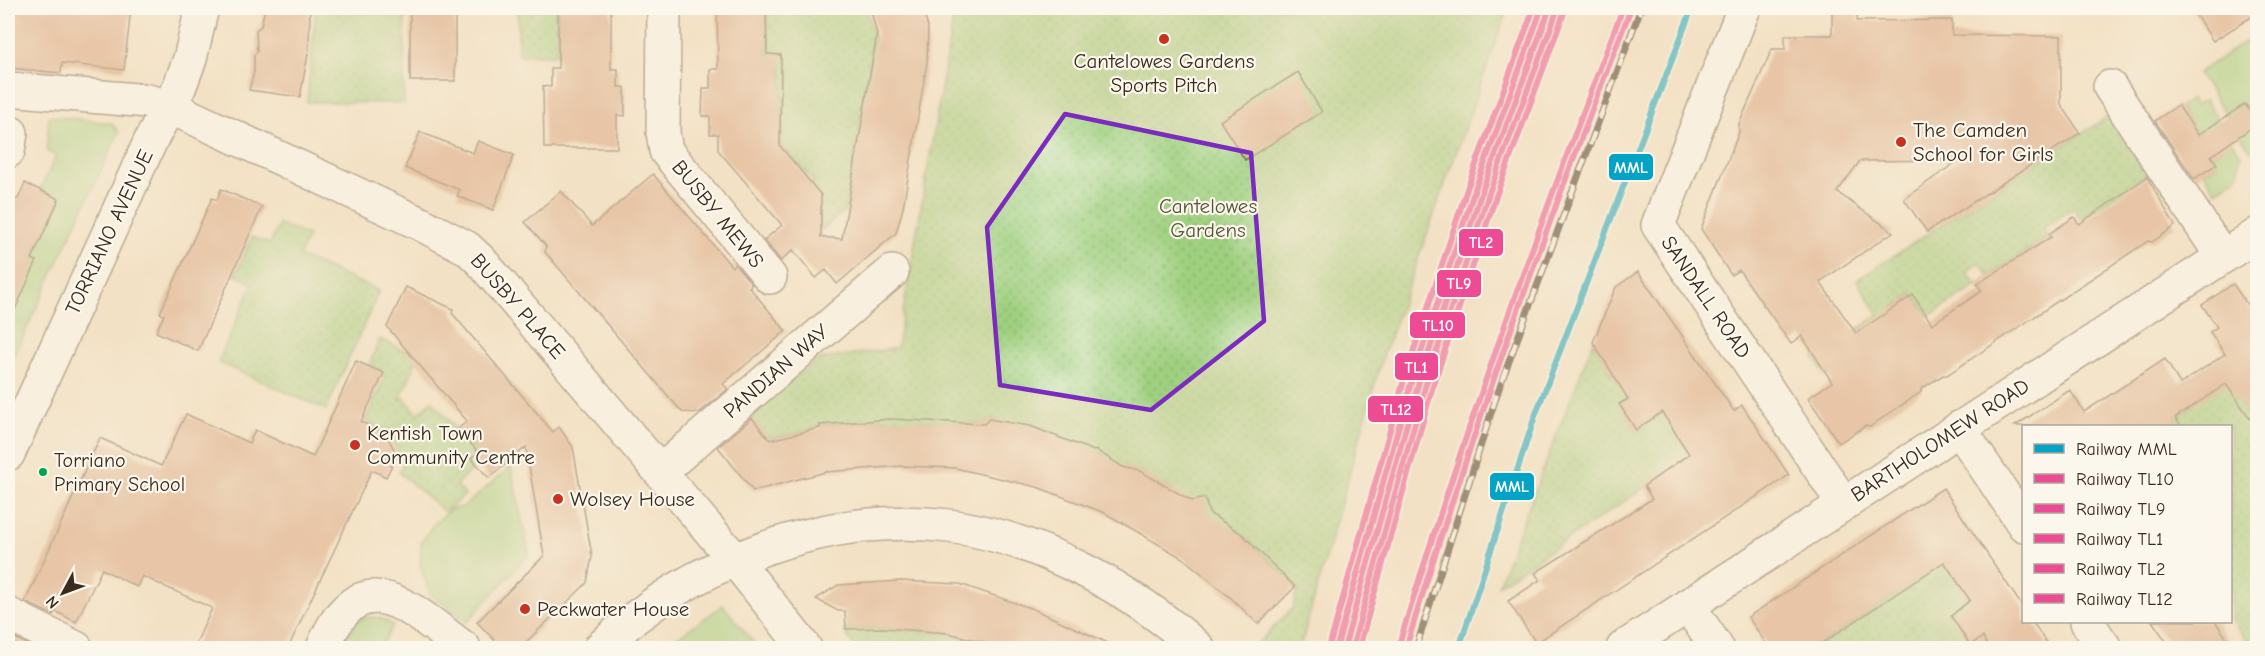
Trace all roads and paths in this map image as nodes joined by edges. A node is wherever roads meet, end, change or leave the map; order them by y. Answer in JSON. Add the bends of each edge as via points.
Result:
{"nodes":[{"id":1,"x":202,"y":8,"type":"edge"},
{"id":2,"x":664,"y":8,"type":"edge"},
{"id":3,"x":1744,"y":8,"type":"edge"},
{"id":4,"x":2110,"y":87,"type":"dead end"},
{"id":5,"x":8,"y":89,"type":"edge"},
{"id":6,"x":170,"y":107,"type":"junction"},
{"id":7,"x":8,"y":133,"type":"edge"},
{"id":8,"x":8,"y":151,"type":"edge"},
{"id":9,"x":2258,"y":234,"type":"edge"},
{"id":10,"x":2222,"y":256,"type":"junction"},
{"id":11,"x":892,"y":272,"type":"dead end"},
{"id":12,"x":770,"y":277,"type":"dead end"},
{"id":13,"x":1959,"y":428,"type":"junction"},
{"id":14,"x":8,"y":454,"type":"edge"},
{"id":15,"x":661,"y":471,"type":"junction"},
{"id":16,"x":1844,"y":503,"type":"junction"},
{"id":17,"x":2022,"y":522,"type":"edge"},
{"id":18,"x":735,"y":560,"type":"junction"},
{"id":19,"x":1688,"y":605,"type":"junction"},
{"id":20,"x":8,"y":614,"type":"edge"},
{"id":21,"x":2088,"y":623,"type":"edge"},
{"id":22,"x":76,"y":648,"type":"edge"},
{"id":23,"x":322,"y":648,"type":"edge"},
{"id":24,"x":464,"y":648,"type":"edge"},
{"id":25,"x":600,"y":648,"type":"edge"},
{"id":26,"x":805,"y":648,"type":"edge"},
{"id":27,"x":1198,"y":648,"type":"edge"},
{"id":28,"x":1623,"y":648,"type":"edge"},
{"id":29,"x":1717,"y":648,"type":"edge"},
{"id":30,"x":2105,"y":648,"type":"edge"}],
"edges":[{"from":1,"to":6,"type":"street","name":"TORRIANO AVENUE","via":[[190,59]]},
{"from":2,"to":12,"type":"street","name":"BUSBY MEWS","via":[[666,151]]},
{"from":3,"to":16,"type":"street","name":"SANDALL ROAD","via":[[1658,225]]},
{"from":4,"to":10,"type":"street"},
{"from":5,"to":6,"type":"street","name":"BUSBY PLACE","via":[[148,101]]},
{"from":6,"to":14,"type":"street","name":"TORRIANO AVENUE","via":[[151,140]]},
{"from":6,"to":15,"type":"street","name":"BUSBY PLACE","via":[[467,248]]},
{"from":7,"to":8,"type":"street"},
{"from":9,"to":10,"type":"street","name":"BARTHOLOMEW ROAD"},
{"from":10,"to":13,"type":"street","name":"BARTHOLOMEW ROAD"},
{"from":11,"to":15,"type":"street","name":"PANDIAN WAY"},
{"from":13,"to":16,"type":"street","name":"BARTHOLOMEW ROAD"},
{"from":13,"to":17,"type":"street"},
{"from":15,"to":18,"type":"street","name":"BUSBY PLACE"},
{"from":16,"to":19,"type":"street","name":"BARTHOLOMEW ROAD"},
{"from":18,"to":25,"type":"street","via":[[675,592]]},
{"from":18,"to":26,"type":"street","name":"BUSBY PLACE"},
{"from":18,"to":27,"type":"street","via":[[838,529],[865,525],[949,526],[1033,548],[1096,577],[1171,625]]},
{"from":19,"to":28,"type":"street","name":"BARTHOLOMEW ROAD"},
{"from":19,"to":29,"type":"street"},
{"from":20,"to":22,"type":"street"},
{"from":21,"to":30,"type":"street"},
{"from":23,"to":24,"type":"street","via":[[341,614],[362,599],[377,596],[399,602]]}]}
